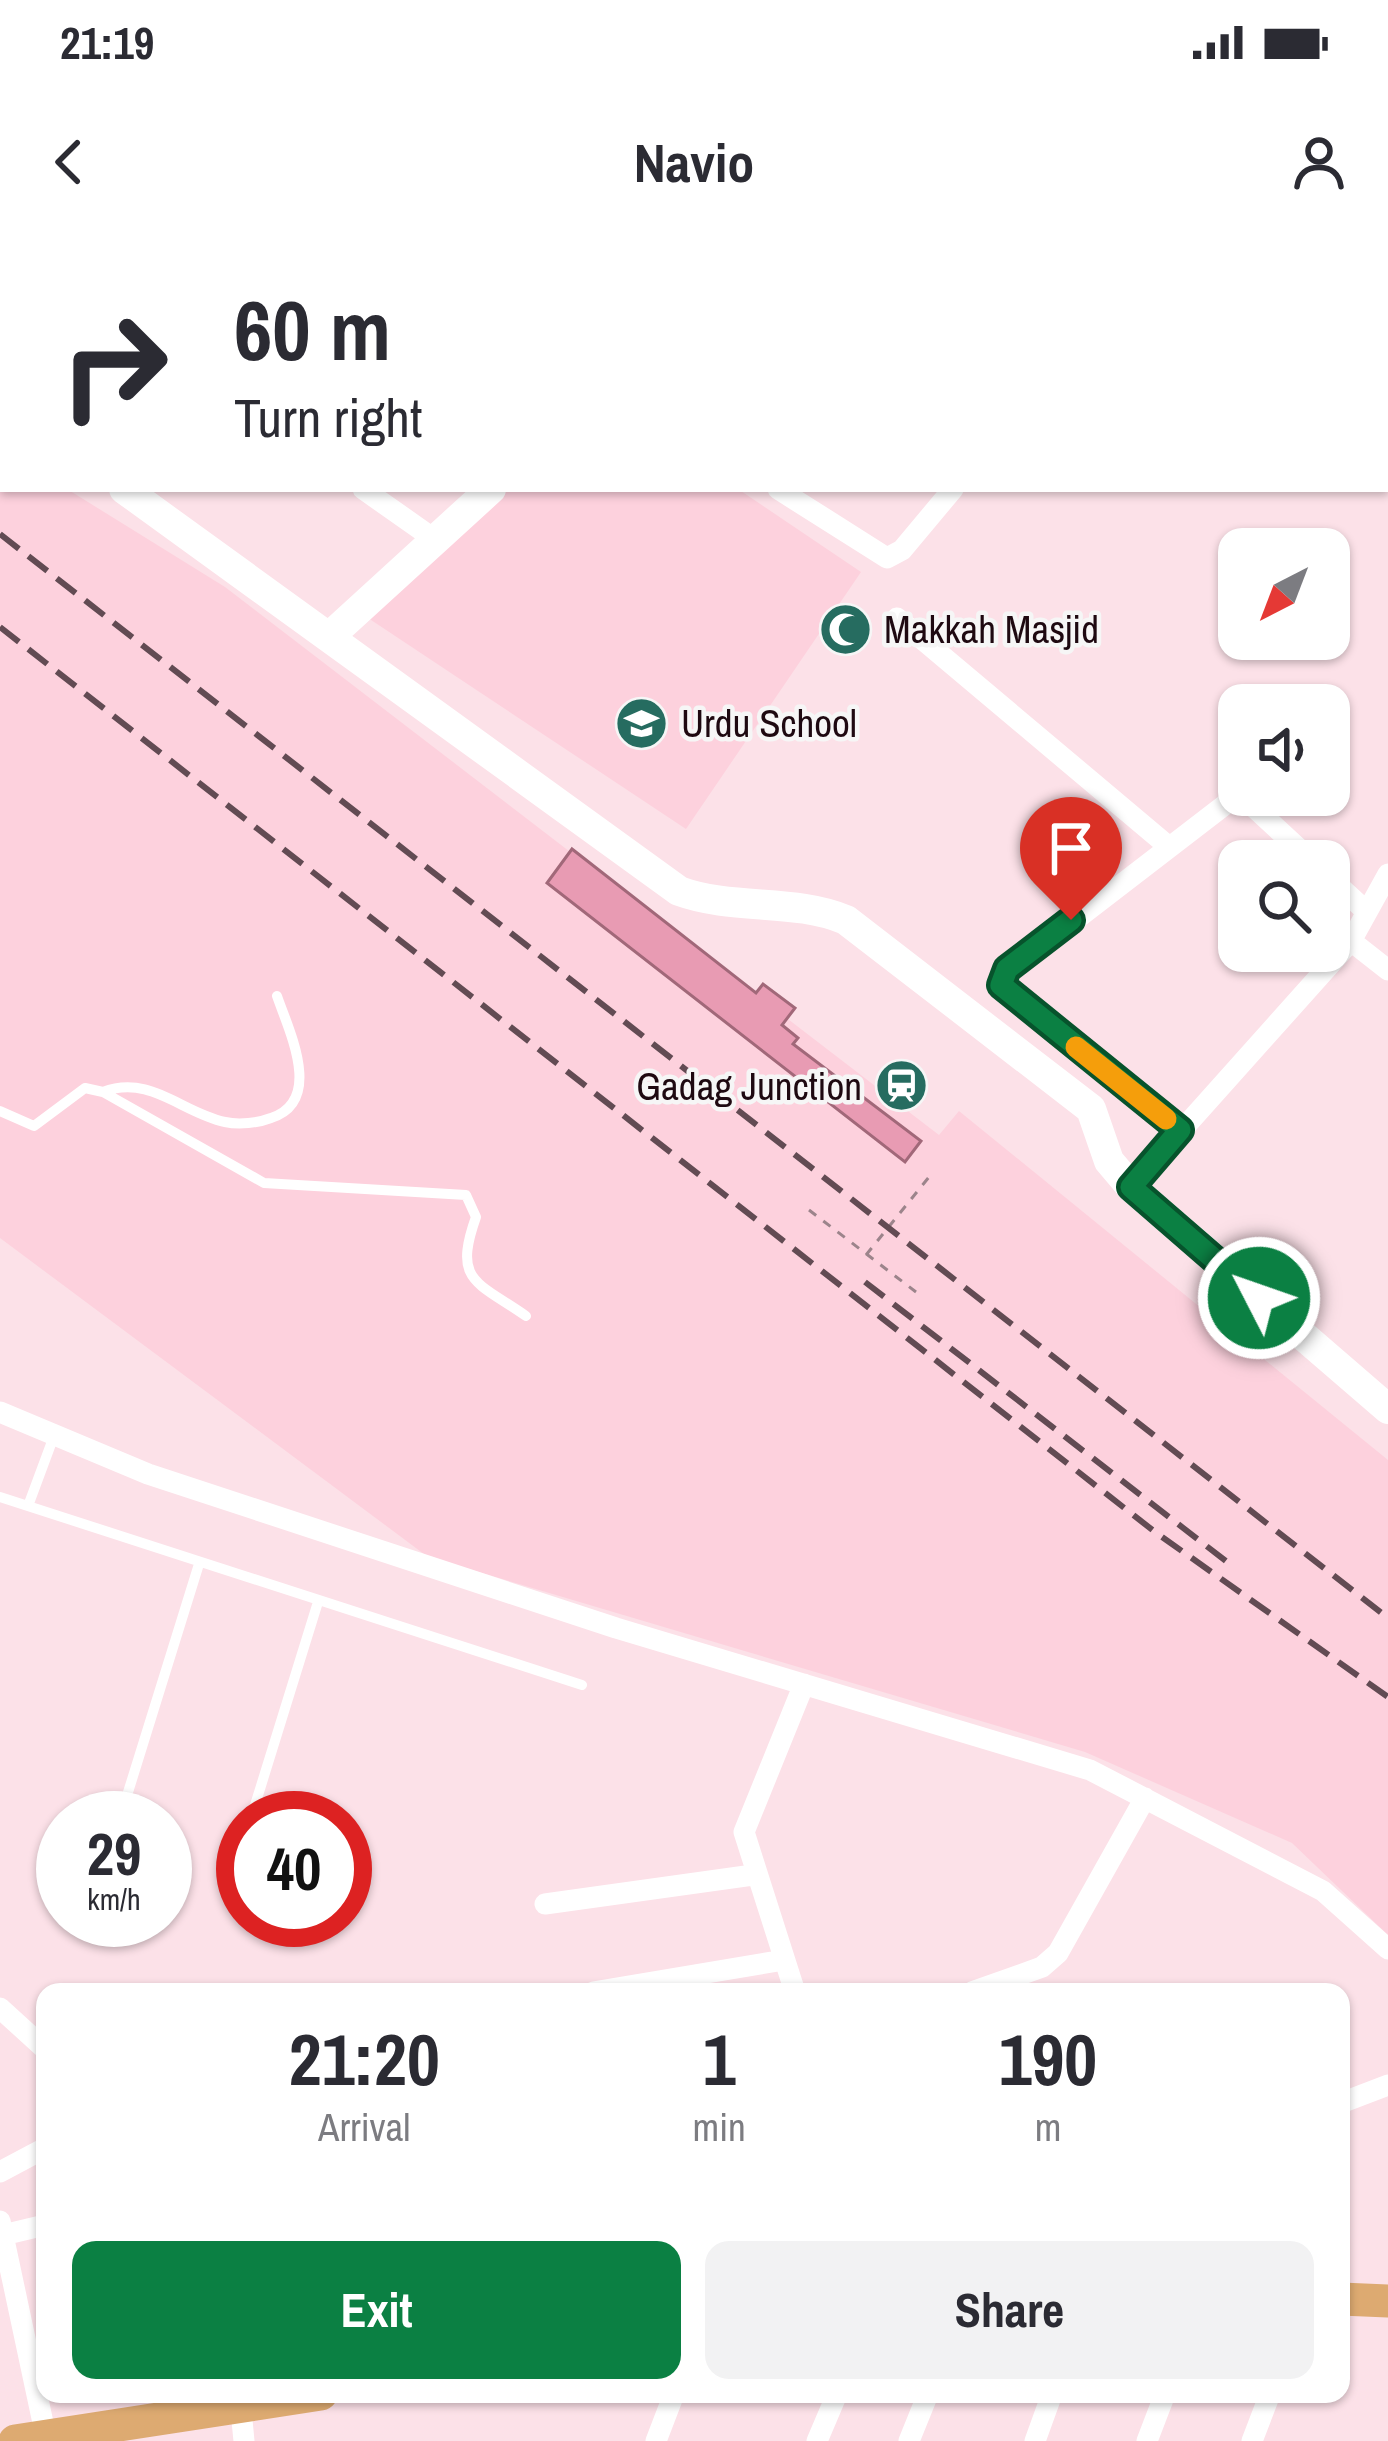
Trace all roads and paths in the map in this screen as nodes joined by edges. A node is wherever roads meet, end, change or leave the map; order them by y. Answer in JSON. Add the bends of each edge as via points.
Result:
{"nodes":[{"id":1,"x":128,"y":492,"type":"edge"},
{"id":2,"x":367,"y":492,"type":"edge"},
{"id":3,"x":488,"y":492,"type":"edge"},
{"id":4,"x":783,"y":492,"type":"edge"},
{"id":5,"x":950,"y":492,"type":"edge"},
{"id":6,"x":434,"y":538,"type":"junction"},
{"id":7,"x":897,"y":618,"type":"dead end"},
{"id":8,"x":329,"y":637,"type":"junction"},
{"id":9,"x":1289,"y":840,"type":"edge"},
{"id":10,"x":1168,"y":846,"type":"junction"},
{"id":11,"x":1388,"y":874,"type":"edge"},
{"id":12,"x":1350,"y":896,"type":"edge"},
{"id":13,"x":1367,"y":912,"type":"junction"},
{"id":14,"x":1351,"y":941,"type":"junction"},
{"id":15,"x":1388,"y":970,"type":"edge"},
{"id":16,"x":277,"y":996,"type":"dead end"},
{"id":17,"x":103,"y":1093,"type":"junction"},
{"id":18,"x":0,"y":1112,"type":"edge"},
{"id":19,"x":1180,"y":1130,"type":"junction"},
{"id":20,"x":933,"y":1172,"type":"dead end"},
{"id":21,"x":1131,"y":1187,"type":"junction"},
{"id":22,"x":808,"y":1210,"type":"dead end"},
{"id":23,"x":865,"y":1256,"type":"junction"},
{"id":24,"x":916,"y":1292,"type":"dead end"},
{"id":25,"x":526,"y":1316,"type":"dead end"},
{"id":26,"x":1388,"y":1408,"type":"edge"},
{"id":27,"x":0,"y":1412,"type":"edge"},
{"id":28,"x":54,"y":1435,"type":"junction"},
{"id":29,"x":0,"y":1497,"type":"edge"},
{"id":30,"x":28,"y":1506,"type":"junction"},
{"id":31,"x":199,"y":1564,"type":"junction"},
{"id":32,"x":318,"y":1602,"type":"junction"},
{"id":33,"x":803,"y":1684,"type":"junction"},
{"id":34,"x":582,"y":1685,"type":"dead end"},
{"id":35,"x":128,"y":1791,"type":"edge"},
{"id":36,"x":259,"y":1791,"type":"edge"},
{"id":37,"x":1145,"y":1798,"type":"junction"},
{"id":38,"x":754,"y":1875,"type":"junction"},
{"id":39,"x":544,"y":1904,"type":"dead end"},
{"id":40,"x":1388,"y":1948,"type":"edge"},
{"id":41,"x":784,"y":1960,"type":"junction"},
{"id":42,"x":646,"y":1983,"type":"edge"},
{"id":43,"x":792,"y":1983,"type":"edge"},
{"id":44,"x":997,"y":1983,"type":"edge"},
{"id":45,"x":0,"y":2008,"type":"edge"},
{"id":46,"x":36,"y":2041,"type":"edge"},
{"id":47,"x":1388,"y":2084,"type":"edge"},
{"id":48,"x":1350,"y":2099,"type":"edge"},
{"id":49,"x":36,"y":2153,"type":"edge"},
{"id":50,"x":0,"y":2172,"type":"edge"},
{"id":51,"x":36,"y":2225,"type":"edge"},
{"id":52,"x":1,"y":2228,"type":"edge"},
{"id":53,"x":1350,"y":2299,"type":"edge"},
{"id":54,"x":1388,"y":2301,"type":"edge"},
{"id":55,"x":299,"y":2403,"type":"edge"},
{"id":56,"x":671,"y":2403,"type":"edge"},
{"id":57,"x":833,"y":2403,"type":"edge"},
{"id":58,"x":924,"y":2403,"type":"edge"},
{"id":59,"x":1049,"y":2403,"type":"edge"},
{"id":60,"x":1162,"y":2403,"type":"edge"},
{"id":61,"x":1267,"y":2403,"type":"edge"},
{"id":62,"x":243,"y":2426,"type":"edge"},
{"id":63,"x":31,"y":2439,"type":"edge"},
{"id":64,"x":656,"y":2441,"type":"edge"},
{"id":65,"x":817,"y":2441,"type":"edge"},
{"id":66,"x":909,"y":2441,"type":"edge"},
{"id":67,"x":1034,"y":2441,"type":"edge"},
{"id":68,"x":1147,"y":2441,"type":"edge"},
{"id":69,"x":1252,"y":2441,"type":"edge"}],
"edges":[{"from":1,"to":8,"type":"street"},
{"from":2,"to":6,"type":"street"},
{"from":3,"to":6,"type":"street"},
{"from":4,"to":5,"type":"street","via":[[887,557]]},
{"from":6,"to":8,"type":"street"},
{"from":7,"to":10,"type":"street"},
{"from":8,"to":21,"type":"street","via":[[680,891],[710,902],[824,910],[846,920],[1091,1109],[1109,1161]]},
{"from":9,"to":10,"type":"street","via":[[1235,796]]},
{"from":10,"to":19,"type":"street","via":[[1007,969],[1001,985]]},
{"from":11,"to":13,"type":"street"},
{"from":12,"to":13,"type":"street"},
{"from":13,"to":14,"type":"street"},
{"from":14,"to":15,"type":"street"},
{"from":14,"to":19,"type":"street"},
{"from":16,"to":17,"type":"lane","via":[[300,1074],[293,1102],[279,1116],[225,1122],[140,1088]]},
{"from":17,"to":18,"type":"lane","via":[[85,1088],[70,1095],[34,1126]]},
{"from":17,"to":25,"type":"lane","via":[[264,1183],[466,1195],[476,1216],[462,1257],[467,1270]]},
{"from":19,"to":21,"type":"street"},
{"from":20,"to":23,"type":"path"},
{"from":21,"to":26,"type":"street"},
{"from":22,"to":23,"type":"path"},
{"from":23,"to":24,"type":"path"},
{"from":27,"to":28,"type":"street"},
{"from":28,"to":30,"type":"lane"},
{"from":28,"to":33,"type":"street","via":[[170,1481]]},
{"from":29,"to":30,"type":"lane"},
{"from":30,"to":31,"type":"lane"},
{"from":31,"to":32,"type":"lane"},
{"from":31,"to":35,"type":"lane"},
{"from":32,"to":34,"type":"lane"},
{"from":32,"to":36,"type":"lane"},
{"from":33,"to":37,"type":"street","via":[[1090,1770]]},
{"from":33,"to":38,"type":"street","via":[[750,1808],[744,1832]]},
{"from":37,"to":40,"type":"street","via":[[1323,1892]]},
{"from":37,"to":44,"type":"street","via":[[1058,1953]]},
{"from":38,"to":39,"type":"street"},
{"from":38,"to":41,"type":"street"},
{"from":41,"to":42,"type":"street"},
{"from":41,"to":43,"type":"street"},
{"from":45,"to":46,"type":"street"},
{"from":47,"to":48,"type":"street"},
{"from":49,"to":50,"type":"street"},
{"from":51,"to":52,"type":"street"},
{"from":52,"to":63,"type":"street"},
{"from":53,"to":54,"type":"main road"},
{"from":55,"to":62,"type":"main road"},
{"from":56,"to":64,"type":"street"},
{"from":57,"to":65,"type":"street"},
{"from":58,"to":66,"type":"street"},
{"from":59,"to":67,"type":"street"},
{"from":60,"to":68,"type":"street"},
{"from":61,"to":69,"type":"street"},
{"from":62,"to":63,"type":"main road"}]}
